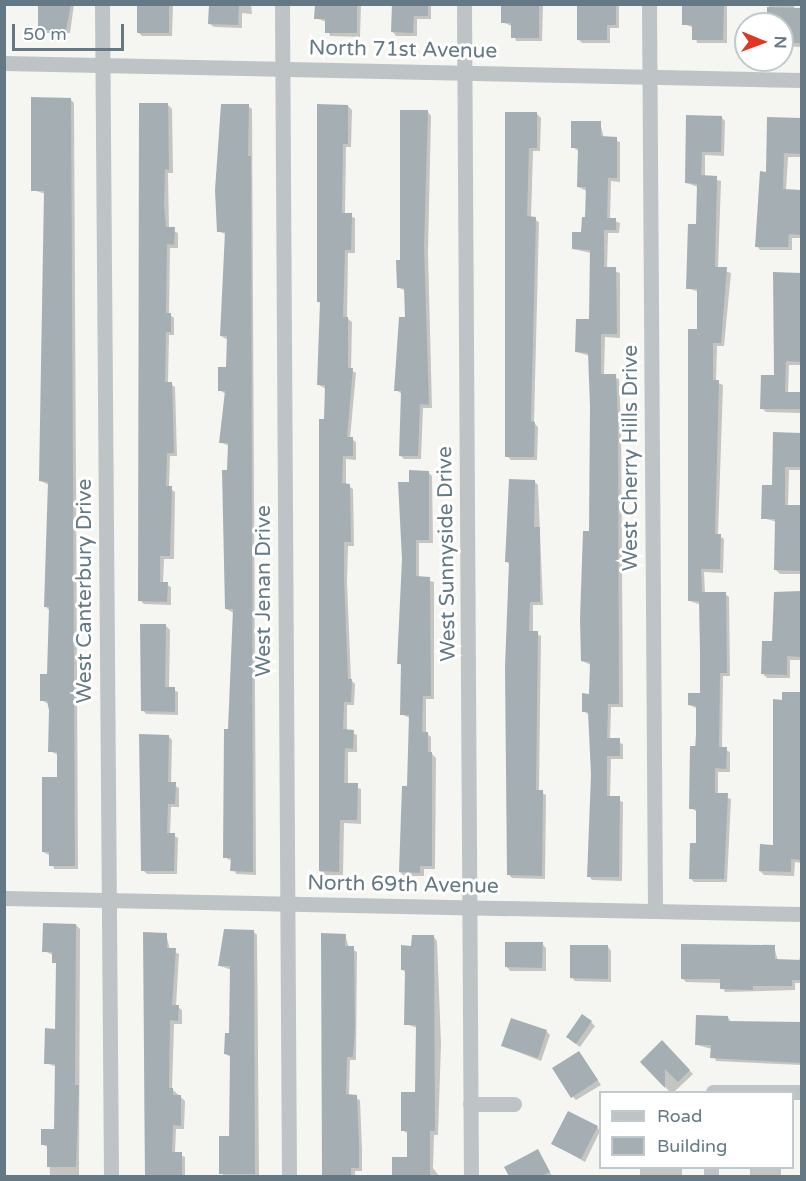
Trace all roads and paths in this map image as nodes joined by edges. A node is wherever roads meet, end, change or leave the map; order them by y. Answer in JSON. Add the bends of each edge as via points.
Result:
{"nodes":[{"id":1,"x":102,"y":4,"type":"edge"},
{"id":2,"x":282,"y":4,"type":"edge"},
{"id":3,"x":464,"y":4,"type":"edge"},
{"id":4,"x":650,"y":4,"type":"edge"},
{"id":5,"x":4,"y":63,"type":"edge"},
{"id":6,"x":102,"y":65,"type":"junction"},
{"id":7,"x":282,"y":69,"type":"junction"},
{"id":8,"x":464,"y":72,"type":"junction"},
{"id":9,"x":650,"y":76,"type":"junction"},
{"id":10,"x":801,"y":80,"type":"edge"},
{"id":11,"x":4,"y":898,"type":"edge"},
{"id":12,"x":109,"y":900,"type":"junction"},
{"id":13,"x":287,"y":903,"type":"junction"},
{"id":14,"x":471,"y":907,"type":"junction"},
{"id":15,"x":655,"y":910,"type":"junction"},
{"id":16,"x":801,"y":914,"type":"edge"},
{"id":17,"x":470,"y":1104,"type":"junction"},
{"id":18,"x":514,"y":1104,"type":"dead end"},
{"id":19,"x":111,"y":1176,"type":"edge"},
{"id":20,"x":289,"y":1176,"type":"edge"},
{"id":21,"x":471,"y":1176,"type":"edge"}],
"edges":[{"from":1,"to":6,"type":"street","name":"West Canterbury Drive"},
{"from":2,"to":7,"type":"street","name":"West Jenan Drive"},
{"from":3,"to":8,"type":"street","name":"West Sunnyside Drive"},
{"from":4,"to":9,"type":"street","name":"West Cherry Hills Drive"},
{"from":5,"to":6,"type":"street","name":"North 71st Avenue"},
{"from":6,"to":7,"type":"street","name":"North 71st Avenue"},
{"from":6,"to":12,"type":"street","name":"West Canterbury Drive"},
{"from":7,"to":8,"type":"street","name":"North 71st Avenue"},
{"from":7,"to":13,"type":"street","name":"West Jenan Drive"},
{"from":8,"to":9,"type":"street","name":"North 71st Avenue"},
{"from":8,"to":14,"type":"street","name":"West Sunnyside Drive"},
{"from":9,"to":10,"type":"street","name":"North 71st Avenue"},
{"from":9,"to":15,"type":"street","name":"West Cherry Hills Drive"},
{"from":11,"to":12,"type":"street","name":"North 69th Avenue"},
{"from":12,"to":13,"type":"street","name":"North 69th Avenue"},
{"from":12,"to":19,"type":"street","name":"West Canterbury Drive"},
{"from":13,"to":14,"type":"street","name":"North 69th Avenue"},
{"from":13,"to":20,"type":"street","name":"West Jenan Drive"},
{"from":14,"to":15,"type":"street","name":"North 69th Avenue"},
{"from":14,"to":17,"type":"street","name":"West Sunnyside Drive"},
{"from":15,"to":16,"type":"street","name":"North 69th Avenue"},
{"from":17,"to":18,"type":"street"},
{"from":17,"to":21,"type":"street","name":"West Sunnyside Drive"}]}
